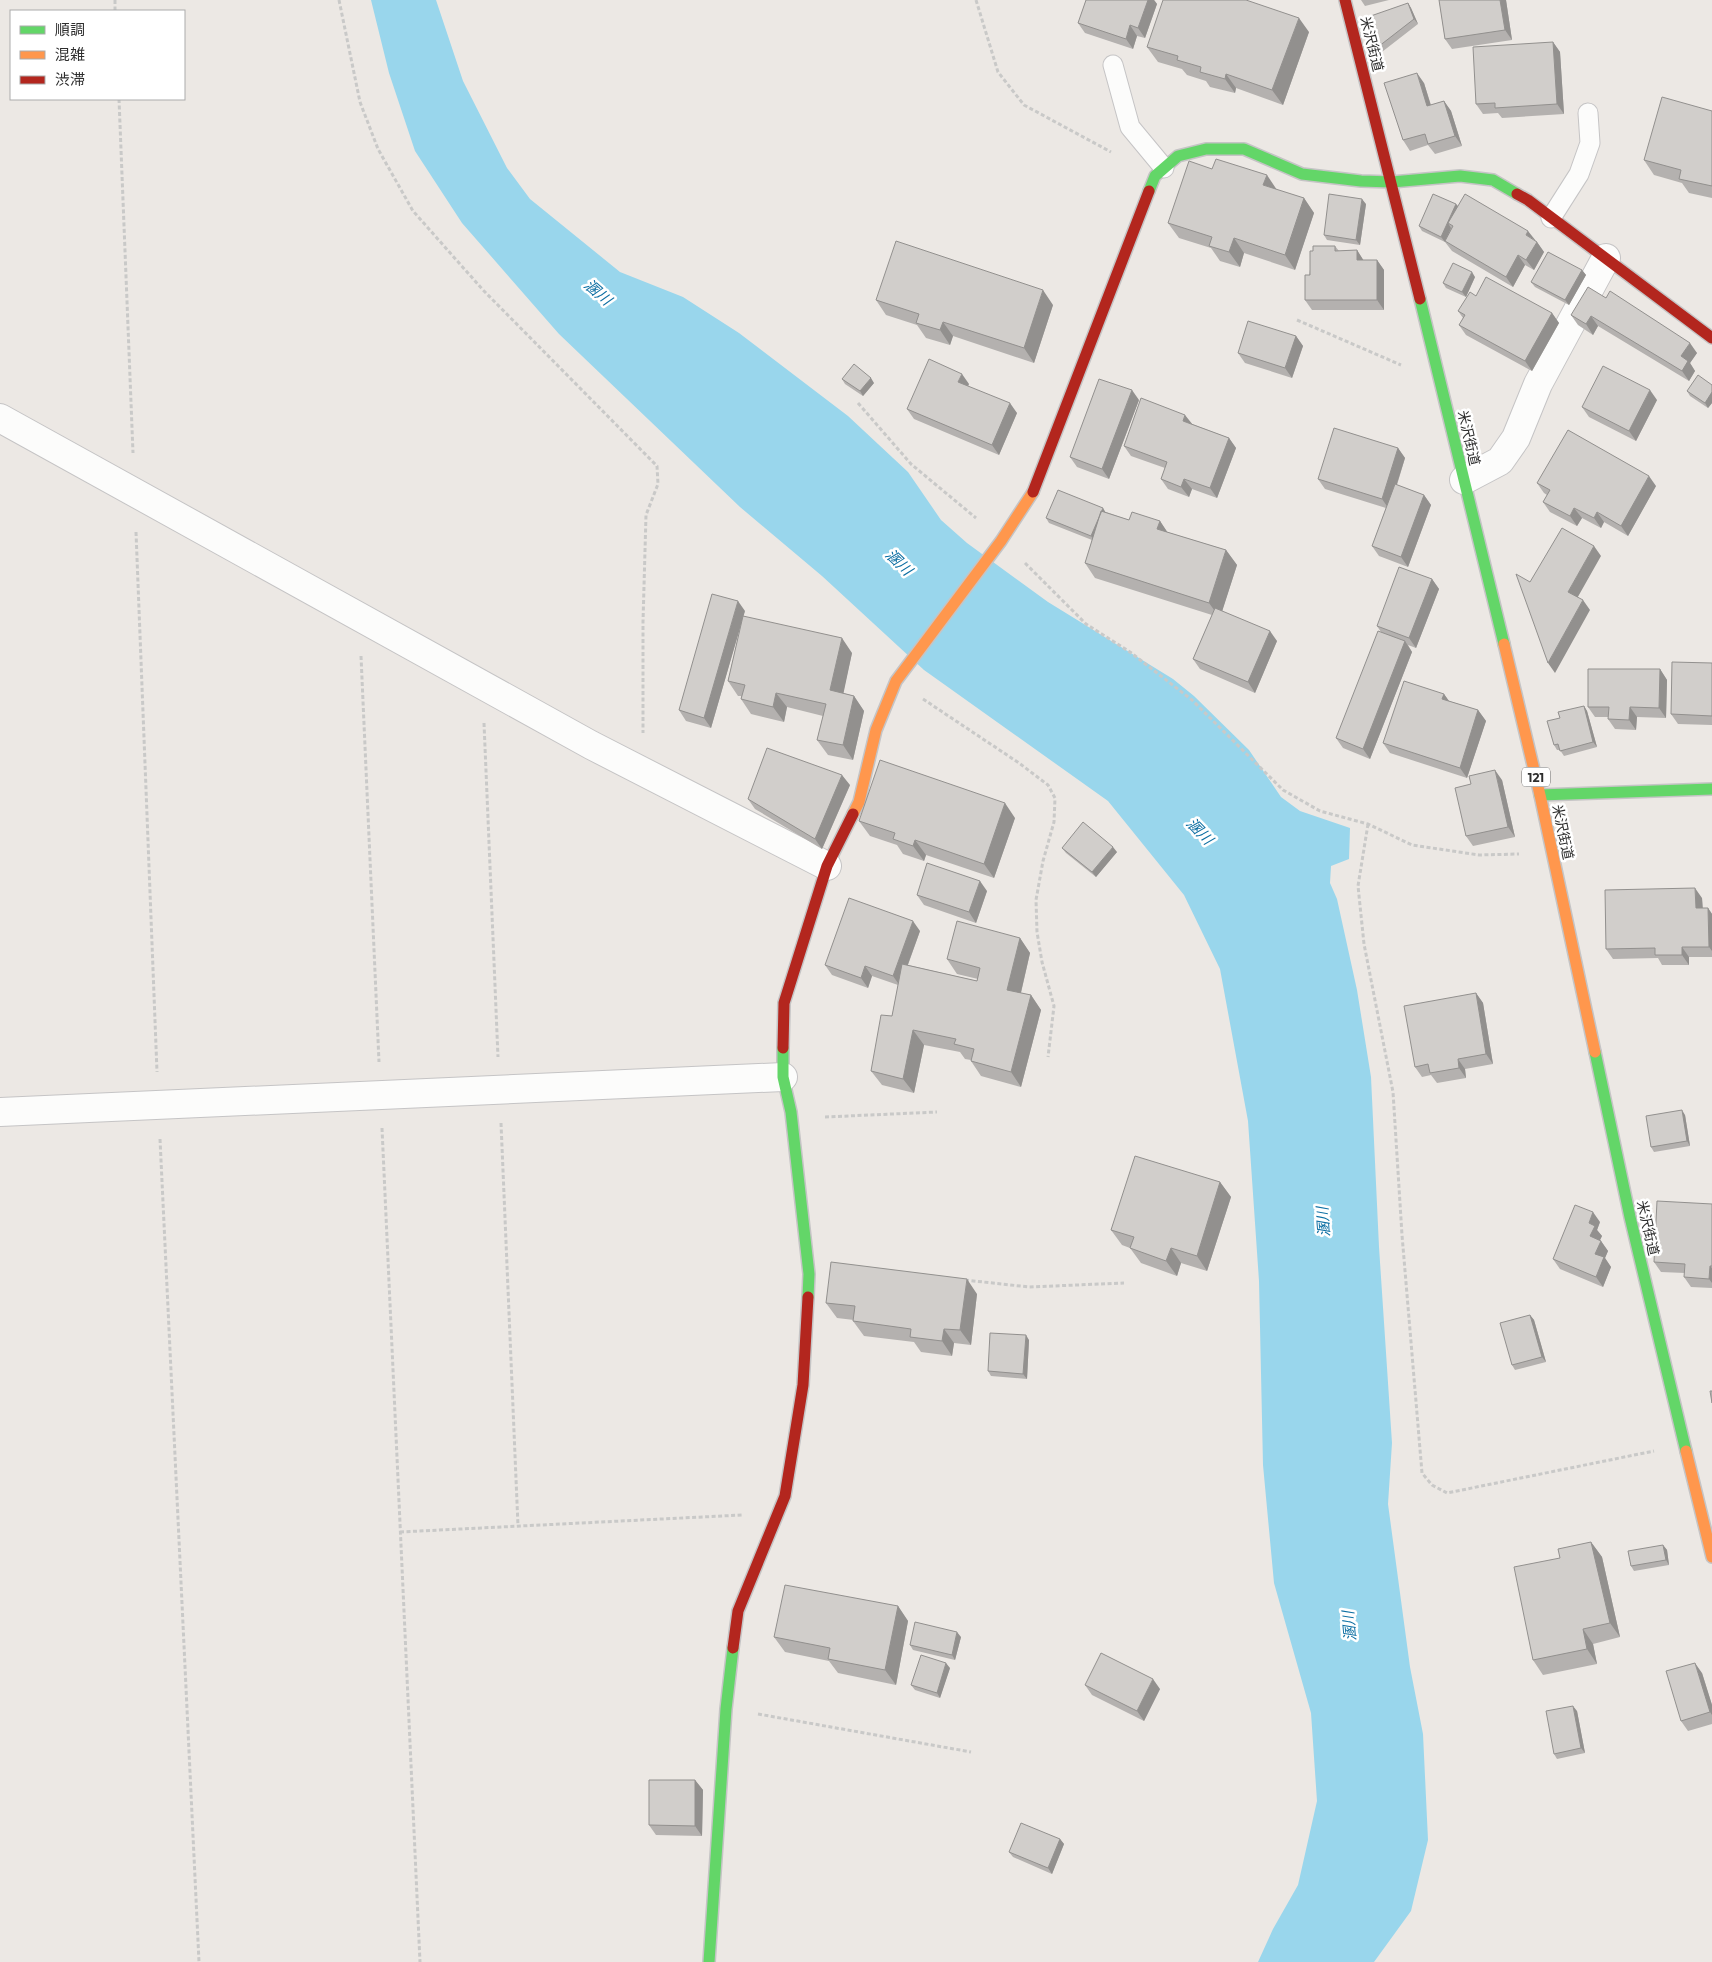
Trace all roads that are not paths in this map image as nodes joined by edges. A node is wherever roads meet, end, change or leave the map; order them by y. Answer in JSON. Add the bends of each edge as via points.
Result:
{"nodes":[{"id":1,"x":1345,"y":0,"type":"edge"},
{"id":2,"x":1113,"y":65,"type":"dead end"},
{"id":3,"x":1588,"y":113,"type":"dead end"},
{"id":4,"x":1160,"y":172,"type":"junction"},
{"id":5,"x":1392,"y":182,"type":"junction"},
{"id":6,"x":1551,"y":218,"type":"junction"},
{"id":7,"x":1606,"y":258,"type":"junction"},
{"id":8,"x":1712,"y":338,"type":"edge"},
{"id":9,"x":0,"y":418,"type":"edge"},
{"id":10,"x":1464,"y":480,"type":"junction"},
{"id":11,"x":1712,"y":789,"type":"edge"},
{"id":12,"x":1540,"y":794,"type":"junction"},
{"id":13,"x":827,"y":866,"type":"junction"},
{"id":14,"x":783,"y":1077,"type":"junction"},
{"id":15,"x":0,"y":1112,"type":"edge"},
{"id":16,"x":1712,"y":1557,"type":"edge"},
{"id":17,"x":709,"y":1962,"type":"edge"}],
"edges":[{"from":1,"to":5,"type":"main road","name":"米沢街道","number":"121"},
{"from":2,"to":4,"type":"lane","via":[[1130,127]]},
{"from":3,"to":6,"type":"lane","via":[[1590,143],[1579,174]]},
{"from":4,"to":5,"type":"main road","via":[[1178,156],[1206,149],[1244,149],[1302,174]]},
{"from":4,"to":13,"type":"main road","via":[[1032,495],[1002,541],[896,681],[876,730],[859,802]]},
{"from":5,"to":6,"type":"main road","via":[[1460,176],[1493,180]]},
{"from":5,"to":10,"type":"main road","name":"米沢街道","number":"121"},
{"from":6,"to":7,"type":"main road"},
{"from":7,"to":8,"type":"main road"},
{"from":7,"to":10,"type":"street","via":[[1538,384],[1516,438],[1500,461]]},
{"from":9,"to":13,"type":"street","via":[[591,745]]},
{"from":10,"to":12,"type":"main road","name":"米沢街道","number":"121"},
{"from":11,"to":12,"type":"main road"},
{"from":12,"to":16,"type":"main road","name":"米沢街道","number":"121","via":[[1630,1217]]},
{"from":13,"to":14,"type":"main road","via":[[784,1003]]},
{"from":14,"to":15,"type":"street"},
{"from":14,"to":17,"type":"main road","via":[[792,1119],[809,1274],[804,1385],[785,1496],[738,1611],[726,1709]]}]}
